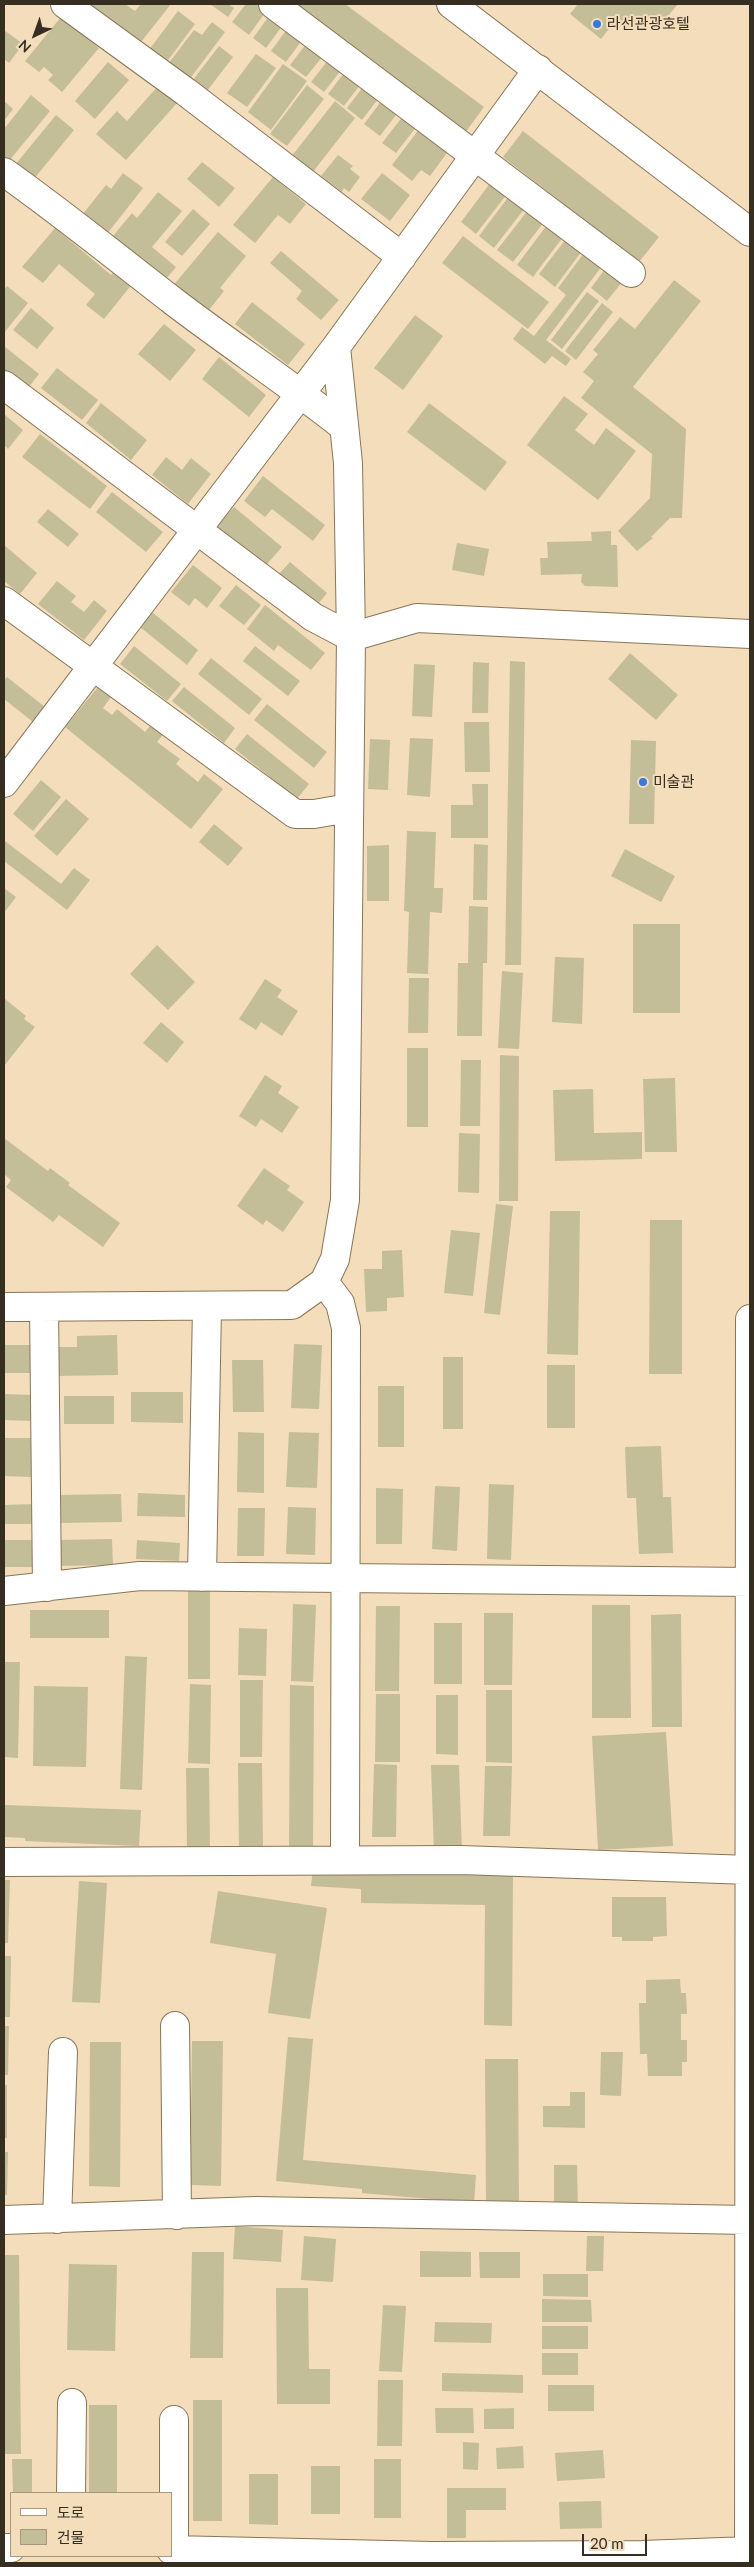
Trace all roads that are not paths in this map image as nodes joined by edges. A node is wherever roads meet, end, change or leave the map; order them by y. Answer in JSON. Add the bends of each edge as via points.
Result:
{"nodes":[{"id":1,"x":65,"y":4,"type":"edge"},
{"id":2,"x":273,"y":4,"type":"edge"},
{"id":3,"x":451,"y":4,"type":"edge"},
{"id":4,"x":538,"y":69,"type":"junction"},
{"id":5,"x":475,"y":156,"type":"junction"},
{"id":6,"x":4,"y":172,"type":"edge"},
{"id":7,"x":750,"y":232,"type":"edge"},
{"id":8,"x":402,"y":257,"type":"junction"},
{"id":9,"x":631,"y":273,"type":"dead end"},
{"id":10,"x":336,"y":347,"type":"junction"},
{"id":11,"x":4,"y":385,"type":"edge"},
{"id":12,"x":301,"y":393,"type":"junction"},
{"id":13,"x":344,"y":428,"type":"junction"},
{"id":14,"x":195,"y":530,"type":"junction"},
{"id":15,"x":4,"y":601,"type":"edge"},
{"id":16,"x":750,"y":634,"type":"edge"},
{"id":17,"x":352,"y":637,"type":"junction"},
{"id":18,"x":93,"y":665,"type":"junction"},
{"id":19,"x":4,"y":783,"type":"edge"},
{"id":20,"x":349,"y":808,"type":"junction"},
{"id":21,"x":324,"y":1282,"type":"junction"},
{"id":22,"x":44,"y":1307,"type":"junction"},
{"id":23,"x":207,"y":1307,"type":"junction"},
{"id":24,"x":4,"y":1308,"type":"edge"},
{"id":25,"x":750,"y":1319,"type":"edge"},
{"id":26,"x":202,"y":1577,"type":"junction"},
{"id":27,"x":347,"y":1577,"type":"junction"},
{"id":28,"x":750,"y":1582,"type":"edge"},
{"id":29,"x":47,"y":1587,"type":"junction"},
{"id":30,"x":4,"y":1591,"type":"edge"},
{"id":31,"x":345,"y":1860,"type":"junction"},
{"id":32,"x":4,"y":1862,"type":"edge"},
{"id":33,"x":750,"y":1870,"type":"edge"},
{"id":34,"x":175,"y":2026,"type":"dead end"},
{"id":35,"x":64,"y":2052,"type":"dead end"},
{"id":36,"x":177,"y":2215,"type":"junction"},
{"id":37,"x":57,"y":2219,"type":"junction"},
{"id":38,"x":4,"y":2220,"type":"edge"},
{"id":39,"x":748,"y":2220,"type":"junction"},
{"id":40,"x":72,"y":2404,"type":"dead end"},
{"id":41,"x":174,"y":2420,"type":"dead end"},
{"id":42,"x":71,"y":2492,"type":"edge"},
{"id":43,"x":173,"y":2550,"type":"edge"},
{"id":44,"x":260,"y":2557,"type":"edge"},
{"id":45,"x":749,"y":2557,"type":"edge"}],
"edges":[{"from":1,"to":8,"type":"street"},
{"from":2,"to":5,"type":"street"},
{"from":3,"to":4,"type":"street"},
{"from":4,"to":5,"type":"street"},
{"from":4,"to":7,"type":"street"},
{"from":5,"to":8,"type":"street"},
{"from":5,"to":9,"type":"street"},
{"from":6,"to":12,"type":"street","via":[[174,302]]},
{"from":8,"to":10,"type":"street"},
{"from":10,"to":12,"type":"street"},
{"from":10,"to":13,"type":"street"},
{"from":11,"to":14,"type":"street"},
{"from":12,"to":13,"type":"street"},
{"from":12,"to":14,"type":"street"},
{"from":13,"to":17,"type":"street","via":[[348,463]]},
{"from":14,"to":17,"type":"street","via":[[313,616]]},
{"from":14,"to":18,"type":"street"},
{"from":15,"to":18,"type":"street"},
{"from":16,"to":17,"type":"street","via":[[417,618]]},
{"from":17,"to":20,"type":"street"},
{"from":18,"to":19,"type":"street"},
{"from":18,"to":20,"type":"street","via":[[296,814]]},
{"from":20,"to":21,"type":"street","via":[[345,1200],[335,1259]]},
{"from":21,"to":23,"type":"street","via":[[292,1305]]},
{"from":21,"to":27,"type":"street","via":[[340,1303],[346,1328]]},
{"from":22,"to":23,"type":"street"},
{"from":22,"to":24,"type":"street"},
{"from":22,"to":29,"type":"street"},
{"from":23,"to":26,"type":"street"},
{"from":25,"to":28,"type":"street"},
{"from":26,"to":27,"type":"street"},
{"from":26,"to":29,"type":"street","via":[[140,1576]]},
{"from":27,"to":28,"type":"street"},
{"from":27,"to":31,"type":"street"},
{"from":28,"to":33,"type":"street"},
{"from":29,"to":30,"type":"street"},
{"from":31,"to":32,"type":"street"},
{"from":31,"to":33,"type":"street","via":[[461,1860]]},
{"from":33,"to":39,"type":"street"},
{"from":34,"to":36,"type":"street"},
{"from":35,"to":37,"type":"street"},
{"from":36,"to":37,"type":"street"},
{"from":36,"to":39,"type":"street","via":[[256,2212]]},
{"from":37,"to":38,"type":"street"},
{"from":39,"to":45,"type":"street"},
{"from":40,"to":42,"type":"street"},
{"from":41,"to":43,"type":"street"},
{"from":43,"to":44,"type":"street"},
{"from":44,"to":45,"type":"street"}]}
